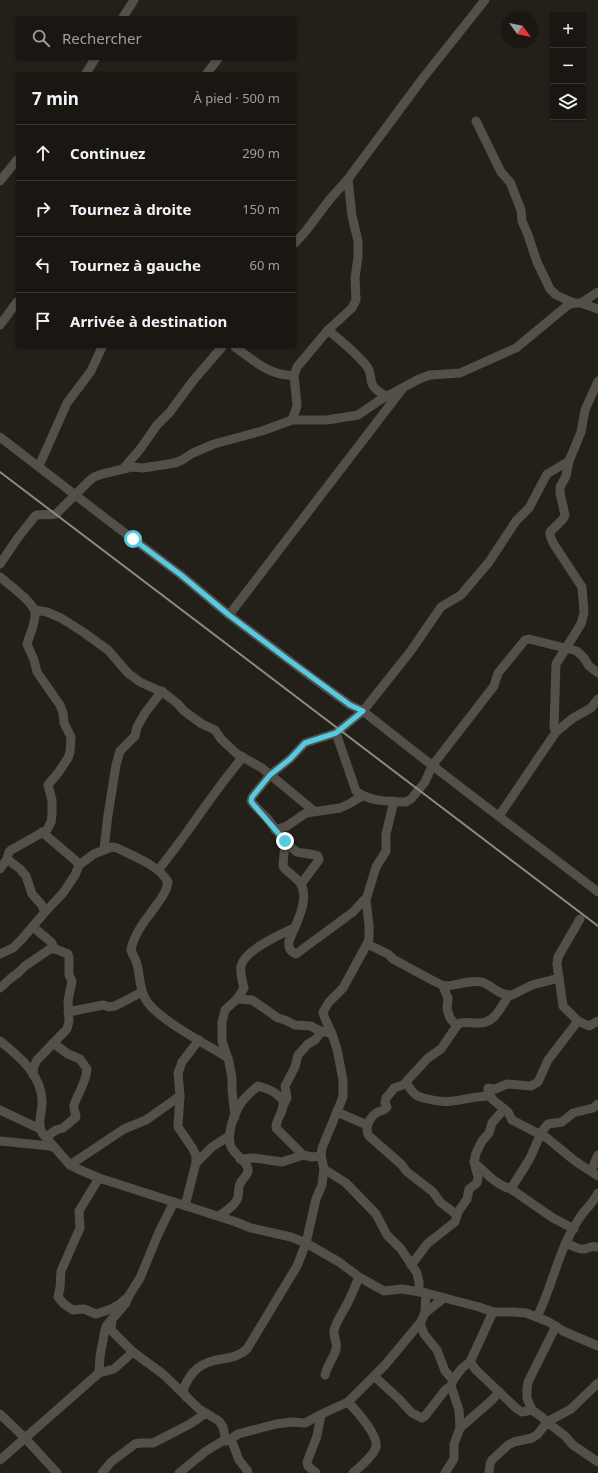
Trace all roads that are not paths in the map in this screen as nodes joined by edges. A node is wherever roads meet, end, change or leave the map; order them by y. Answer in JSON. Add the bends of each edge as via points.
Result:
{"nodes":[{"id":1,"x":134,"y":0,"type":"edge"},
{"id":2,"x":485,"y":0,"type":"edge"},
{"id":3,"x":124,"y":16,"type":"edge"},
{"id":4,"x":94,"y":60,"type":"edge"},
{"id":5,"x":217,"y":60,"type":"edge"},
{"id":6,"x":87,"y":72,"type":"edge"},
{"id":7,"x":208,"y":72,"type":"edge"},
{"id":8,"x":476,"y":121,"type":"dead end"},
{"id":9,"x":16,"y":161,"type":"edge"},
{"id":10,"x":348,"y":179,"type":"junction"},
{"id":11,"x":0,"y":181,"type":"edge"},
{"id":12,"x":296,"y":242,"type":"edge"},
{"id":13,"x":598,"y":292,"type":"edge"},
{"id":14,"x":16,"y":303,"type":"edge"},
{"id":15,"x":578,"y":303,"type":"junction"},
{"id":16,"x":598,"y":309,"type":"edge"},
{"id":17,"x":0,"y":325,"type":"edge"},
{"id":18,"x":328,"y":330,"type":"junction"},
{"id":19,"x":102,"y":348,"type":"edge"},
{"id":20,"x":221,"y":348,"type":"edge"},
{"id":21,"x":236,"y":348,"type":"edge"},
{"id":22,"x":292,"y":378,"type":"junction"},
{"id":23,"x":598,"y":381,"type":"edge"},
{"id":24,"x":405,"y":386,"type":"junction"},
{"id":25,"x":386,"y":396,"type":"junction"},
{"id":26,"x":292,"y":420,"type":"junction"},
{"id":27,"x":0,"y":437,"type":"edge"},
{"id":28,"x":569,"y":461,"type":"junction"},
{"id":29,"x":39,"y":466,"type":"junction"},
{"id":30,"x":123,"y":469,"type":"junction"},
{"id":31,"x":74,"y":495,"type":"junction"},
{"id":32,"x":0,"y":564,"type":"edge"},
{"id":33,"x":0,"y":576,"type":"edge"},
{"id":34,"x":35,"y":610,"type":"junction"},
{"id":35,"x":229,"y":615,"type":"junction"},
{"id":36,"x":565,"y":648,"type":"junction"},
{"id":37,"x":598,"y":673,"type":"edge"},
{"id":38,"x":162,"y":691,"type":"junction"},
{"id":39,"x":598,"y":699,"type":"edge"},
{"id":40,"x":363,"y":711,"type":"junction"},
{"id":41,"x":556,"y":732,"type":"junction"},
{"id":42,"x":336,"y":733,"type":"junction"},
{"id":43,"x":243,"y":757,"type":"junction"},
{"id":44,"x":432,"y":766,"type":"junction"},
{"id":45,"x":270,"y":775,"type":"junction"},
{"id":46,"x":362,"y":796,"type":"junction"},
{"id":47,"x":394,"y":801,"type":"junction"},
{"id":48,"x":314,"y":811,"type":"junction"},
{"id":49,"x":499,"y":816,"type":"junction"},
{"id":50,"x":275,"y":830,"type":"junction"},
{"id":51,"x":42,"y":832,"type":"junction"},
{"id":52,"x":285,"y":841,"type":"junction"},
{"id":53,"x":104,"y":849,"type":"junction"},
{"id":54,"x":7,"y":859,"type":"junction"},
{"id":55,"x":79,"y":865,"type":"junction"},
{"id":56,"x":0,"y":869,"type":"edge"},
{"id":57,"x":158,"y":870,"type":"junction"},
{"id":58,"x":301,"y":884,"type":"junction"},
{"id":59,"x":598,"y":892,"type":"edge"},
{"id":60,"x":366,"y":900,"type":"junction"},
{"id":61,"x":44,"y":912,"type":"junction"},
{"id":62,"x":580,"y":919,"type":"dead end"},
{"id":63,"x":33,"y":927,"type":"junction"},
{"id":64,"x":294,"y":928,"type":"junction"},
{"id":65,"x":367,"y":944,"type":"junction"},
{"id":66,"x":55,"y":949,"type":"junction"},
{"id":67,"x":1,"y":952,"type":"edge"},
{"id":68,"x":557,"y":961,"type":"junction"},
{"id":69,"x":559,"y":978,"type":"junction"},
{"id":70,"x":546,"y":981,"type":"junction"},
{"id":71,"x":445,"y":986,"type":"junction"},
{"id":72,"x":0,"y":988,"type":"edge"},
{"id":73,"x":142,"y":992,"type":"junction"},
{"id":74,"x":509,"y":995,"type":"junction"},
{"id":75,"x":237,"y":998,"type":"junction"},
{"id":76,"x":68,"y":1012,"type":"junction"},
{"id":77,"x":578,"y":1021,"type":"junction"},
{"id":78,"x":598,"y":1022,"type":"edge"},
{"id":79,"x":457,"y":1026,"type":"junction"},
{"id":80,"x":322,"y":1031,"type":"junction"},
{"id":81,"x":332,"y":1034,"type":"junction"},
{"id":82,"x":199,"y":1040,"type":"junction"},
{"id":83,"x":0,"y":1041,"type":"edge"},
{"id":84,"x":53,"y":1042,"type":"junction"},
{"id":85,"x":228,"y":1058,"type":"junction"},
{"id":86,"x":34,"y":1074,"type":"junction"},
{"id":87,"x":406,"y":1082,"type":"junction"},
{"id":88,"x":180,"y":1096,"type":"junction"},
{"id":89,"x":490,"y":1096,"type":"junction"},
{"id":90,"x":284,"y":1104,"type":"junction"},
{"id":91,"x":598,"y":1104,"type":"edge"},
{"id":92,"x":504,"y":1109,"type":"junction"},
{"id":93,"x":0,"y":1110,"type":"edge"},
{"id":94,"x":337,"y":1112,"type":"junction"},
{"id":95,"x":235,"y":1117,"type":"junction"},
{"id":96,"x":367,"y":1125,"type":"junction"},
{"id":97,"x":40,"y":1129,"type":"junction"},
{"id":98,"x":540,"y":1133,"type":"junction"},
{"id":99,"x":229,"y":1136,"type":"junction"},
{"id":100,"x":46,"y":1137,"type":"junction"},
{"id":101,"x":0,"y":1141,"type":"edge"},
{"id":102,"x":55,"y":1148,"type":"junction"},
{"id":103,"x":303,"y":1155,"type":"junction"},
{"id":104,"x":598,"y":1155,"type":"edge"},
{"id":105,"x":321,"y":1156,"type":"junction"},
{"id":106,"x":240,"y":1159,"type":"junction"},
{"id":107,"x":474,"y":1162,"type":"junction"},
{"id":108,"x":196,"y":1163,"type":"junction"},
{"id":109,"x":70,"y":1165,"type":"junction"},
{"id":110,"x":324,"y":1169,"type":"junction"},
{"id":111,"x":595,"y":1173,"type":"edge"},
{"id":112,"x":99,"y":1178,"type":"junction"},
{"id":113,"x":511,"y":1189,"type":"junction"},
{"id":114,"x":598,"y":1193,"type":"edge"},
{"id":115,"x":174,"y":1202,"type":"junction"},
{"id":116,"x":185,"y":1206,"type":"junction"},
{"id":117,"x":457,"y":1215,"type":"junction"},
{"id":118,"x":219,"y":1216,"type":"junction"},
{"id":119,"x":574,"y":1228,"type":"junction"},
{"id":120,"x":306,"y":1243,"type":"junction"},
{"id":121,"x":566,"y":1243,"type":"junction"},
{"id":122,"x":598,"y":1247,"type":"edge"},
{"id":123,"x":411,"y":1265,"type":"junction"},
{"id":124,"x":359,"y":1277,"type":"junction"},
{"id":125,"x":422,"y":1292,"type":"junction"},
{"id":126,"x":128,"y":1297,"type":"junction"},
{"id":127,"x":444,"y":1298,"type":"junction"},
{"id":128,"x":492,"y":1312,"type":"junction"},
{"id":129,"x":425,"y":1313,"type":"junction"},
{"id":130,"x":537,"y":1317,"type":"junction"},
{"id":131,"x":112,"y":1319,"type":"junction"},
{"id":132,"x":420,"y":1323,"type":"junction"},
{"id":133,"x":556,"y":1326,"type":"junction"},
{"id":134,"x":598,"y":1346,"type":"edge"},
{"id":135,"x":133,"y":1352,"type":"junction"},
{"id":136,"x":470,"y":1362,"type":"junction"},
{"id":137,"x":99,"y":1373,"type":"junction"},
{"id":138,"x":326,"y":1375,"type":"dead end"},
{"id":139,"x":374,"y":1376,"type":"junction"},
{"id":140,"x":452,"y":1383,"type":"junction"},
{"id":141,"x":598,"y":1383,"type":"edge"},
{"id":142,"x":499,"y":1392,"type":"junction"},
{"id":143,"x":186,"y":1397,"type":"junction"},
{"id":144,"x":348,"y":1402,"type":"junction"},
{"id":145,"x":532,"y":1410,"type":"junction"},
{"id":146,"x":206,"y":1413,"type":"junction"},
{"id":147,"x":0,"y":1414,"type":"edge"},
{"id":148,"x":321,"y":1415,"type":"junction"},
{"id":149,"x":547,"y":1422,"type":"junction"},
{"id":150,"x":460,"y":1428,"type":"junction"},
{"id":151,"x":25,"y":1438,"type":"junction"},
{"id":152,"x":228,"y":1440,"type":"junction"},
{"id":153,"x":0,"y":1460,"type":"edge"},
{"id":154,"x":598,"y":1462,"type":"edge"},
{"id":155,"x":57,"y":1473,"type":"edge"},
{"id":156,"x":102,"y":1473,"type":"edge"},
{"id":157,"x":179,"y":1473,"type":"edge"},
{"id":158,"x":248,"y":1473,"type":"edge"},
{"id":159,"x":316,"y":1473,"type":"edge"},
{"id":160,"x":353,"y":1473,"type":"edge"},
{"id":161,"x":446,"y":1473,"type":"edge"},
{"id":162,"x":489,"y":1473,"type":"edge"}],
"edges":[{"from":1,"to":3,"type":"street"},
{"from":2,"to":10,"type":"street"},
{"from":4,"to":6,"type":"street"},
{"from":5,"to":7,"type":"street"},
{"from":8,"to":15,"type":"street","via":[[501,172],[510,182],[537,262],[550,289],[556,295]]},
{"from":9,"to":11,"type":"street"},
{"from":10,"to":12,"type":"street"},
{"from":10,"to":18,"type":"street","via":[[352,216],[358,240],[356,300],[352,308]]},
{"from":13,"to":15,"type":"street"},
{"from":14,"to":17,"type":"street"},
{"from":15,"to":16,"type":"street"},
{"from":15,"to":24,"type":"street","via":[[568,306],[516,348],[460,373],[430,375]]},
{"from":18,"to":22,"type":"street","via":[[301,361]]},
{"from":18,"to":25,"type":"street","via":[[365,364],[369,370],[372,387]]},
{"from":19,"to":29,"type":"street","via":[[91,371],[67,403]]},
{"from":20,"to":30,"type":"street"},
{"from":21,"to":22,"type":"street","via":[[261,366]]},
{"from":22,"to":26,"type":"street","via":[[297,406]]},
{"from":23,"to":28,"type":"street","via":[[585,410],[581,432]]},
{"from":24,"to":25,"type":"street"},
{"from":24,"to":35,"type":"street"},
{"from":25,"to":26,"type":"street","via":[[358,415],[327,420]]},
{"from":26,"to":30,"type":"street","via":[[214,444],[175,463]]},
{"from":27,"to":29,"type":"street"},
{"from":28,"to":36,"type":"street","via":[[566,476],[560,487],[565,515],[550,535],[582,586],[584,613],[581,624]]},
{"from":28,"to":40,"type":"street","via":[[547,474],[529,508],[516,521],[489,562],[461,595],[441,607],[410,652]]},
{"from":29,"to":31,"type":"street"},
{"from":30,"to":31,"type":"street","via":[[94,477]]},
{"from":31,"to":32,"type":"street","via":[[56,514],[35,516]]},
{"from":31,"to":35,"type":"street","via":[[181,575]]},
{"from":33,"to":34,"type":"street","via":[[29,601]]},
{"from":34,"to":38,"type":"street","via":[[61,618],[79,629],[108,650],[128,673],[140,682]]},
{"from":34,"to":51,"type":"street","via":[[27,644],[37,672],[64,712],[64,723],[71,737],[68,758],[48,785],[52,815],[47,830]]},
{"from":35,"to":40,"type":"street","via":[[350,705]]},
{"from":36,"to":37,"type":"street","via":[[577,651]]},
{"from":36,"to":41,"type":"street","via":[[556,664]]},
{"from":36,"to":44,"type":"street","via":[[525,640],[498,673],[494,686]]},
{"from":38,"to":43,"type":"street","via":[[184,711],[215,730],[222,741]]},
{"from":38,"to":53,"type":"street","via":[[145,713],[135,736],[120,751]]},
{"from":39,"to":41,"type":"street","via":[[591,708]]},
{"from":40,"to":42,"type":"street"},
{"from":40,"to":44,"type":"street"},
{"from":41,"to":49,"type":"street"},
{"from":42,"to":45,"type":"street","via":[[305,743]]},
{"from":42,"to":46,"type":"street","via":[[356,791]]},
{"from":43,"to":45,"type":"street"},
{"from":43,"to":57,"type":"street"},
{"from":44,"to":47,"type":"street","via":[[425,782],[411,799],[406,802]]},
{"from":44,"to":49,"type":"street"},
{"from":45,"to":48,"type":"street"},
{"from":45,"to":50,"type":"street","via":[[251,801]]},
{"from":46,"to":47,"type":"street"},
{"from":46,"to":48,"type":"street","via":[[345,806]]},
{"from":47,"to":60,"type":"street","via":[[386,834],[386,851],[376,867]]},
{"from":48,"to":50,"type":"street","via":[[306,812],[287,826]]},
{"from":49,"to":59,"type":"street"},
{"from":50,"to":52,"type":"street"},
{"from":51,"to":54,"type":"street","via":[[11,850]]},
{"from":51,"to":55,"type":"street"},
{"from":52,"to":58,"type":"street","via":[[284,869],[294,875]]},
{"from":52,"to":58,"type":"street","via":[[298,852],[319,858]]},
{"from":53,"to":55,"type":"street"},
{"from":53,"to":57,"type":"street","via":[[118,848]]},
{"from":54,"to":56,"type":"street"},
{"from":54,"to":61,"type":"street","via":[[26,876],[32,894]]},
{"from":55,"to":61,"type":"street","via":[[63,893]]},
{"from":57,"to":73,"type":"street","via":[[165,876],[167,887],[140,930],[131,950],[137,962]]},
{"from":58,"to":64,"type":"street","via":[[305,899]]},
{"from":60,"to":64,"type":"street","via":[[296,954],[288,946]]},
{"from":60,"to":65,"type":"street","via":[[369,925]]},
{"from":61,"to":63,"type":"street"},
{"from":62,"to":68,"type":"street"},
{"from":63,"to":66,"type":"street","via":[[51,942]]},
{"from":63,"to":67,"type":"street","via":[[13,948]]},
{"from":64,"to":75,"type":"street","via":[[247,957],[240,974],[244,988]]},
{"from":65,"to":71,"type":"street"},
{"from":65,"to":81,"type":"street","via":[[343,988],[323,1012]]},
{"from":66,"to":72,"type":"street","via":[[50,949],[29,962]]},
{"from":66,"to":76,"type":"street","via":[[68,954],[69,958],[69,975],[72,981]]},
{"from":68,"to":69,"type":"street"},
{"from":68,"to":70,"type":"street"},
{"from":69,"to":70,"type":"street"},
{"from":69,"to":77,"type":"street","via":[[562,1004]]},
{"from":70,"to":74,"type":"street"},
{"from":71,"to":74,"type":"street","via":[[481,982],[499,993]]},
{"from":71,"to":79,"type":"street","via":[[447,1009]]},
{"from":73,"to":76,"type":"street","via":[[115,1006],[103,1005]]},
{"from":73,"to":82,"type":"street","via":[[158,1013]]},
{"from":74,"to":79,"type":"street","via":[[490,1022],[462,1022]]},
{"from":75,"to":80,"type":"street","via":[[252,1000],[278,1018],[295,1025],[311,1026]]},
{"from":75,"to":85,"type":"street","via":[[223,1015],[222,1041]]},
{"from":76,"to":84,"type":"street","via":[[67,1029]]},
{"from":77,"to":78,"type":"street","via":[[589,1026]]},
{"from":77,"to":89,"type":"street","via":[[548,1060],[538,1082],[531,1086],[503,1084],[495,1089],[488,1088]]},
{"from":79,"to":87,"type":"street","via":[[441,1049],[428,1058]]},
{"from":80,"to":81,"type":"street"},
{"from":80,"to":90,"type":"street","via":[[298,1055],[285,1086],[287,1098]]},
{"from":81,"to":94,"type":"street","via":[[343,1080],[343,1097]]},
{"from":82,"to":85,"type":"street"},
{"from":82,"to":88,"type":"street","via":[[182,1062],[178,1073]]},
{"from":83,"to":86,"type":"street"},
{"from":84,"to":86,"type":"street","via":[[37,1060]]},
{"from":84,"to":100,"type":"street","via":[[68,1054],[80,1059],[87,1069],[85,1082],[74,1105],[76,1118]]},
{"from":85,"to":95,"type":"street"},
{"from":86,"to":97,"type":"street","via":[[41,1091]]},
{"from":87,"to":89,"type":"street","via":[[418,1096],[436,1101],[456,1102],[478,1096]]},
{"from":87,"to":96,"type":"street","via":[[394,1088],[386,1098],[385,1110],[374,1115]]},
{"from":88,"to":108,"type":"street","via":[[178,1127],[196,1156]]},
{"from":88,"to":109,"type":"street","via":[[146,1120],[128,1127]]},
{"from":89,"to":92,"type":"street"},
{"from":90,"to":95,"type":"street","via":[[277,1094],[258,1086],[241,1104]]},
{"from":90,"to":103,"type":"street","via":[[276,1128]]},
{"from":91,"to":98,"type":"street","via":[[593,1108],[573,1113],[562,1122],[548,1124]]},
{"from":92,"to":98,"type":"street","via":[[512,1120]]},
{"from":92,"to":107,"type":"street","via":[[492,1123]]},
{"from":93,"to":97,"type":"street"},
{"from":94,"to":96,"type":"street"},
{"from":94,"to":105,"type":"street"},
{"from":95,"to":99,"type":"street"},
{"from":96,"to":117,"type":"street","via":[[366,1132],[369,1136]]},
{"from":97,"to":100,"type":"street"},
{"from":98,"to":111,"type":"street"},
{"from":98,"to":113,"type":"street","via":[[529,1160]]},
{"from":99,"to":106,"type":"street","via":[[230,1146]]},
{"from":99,"to":108,"type":"street","via":[[212,1147]]},
{"from":100,"to":102,"type":"street"},
{"from":101,"to":102,"type":"street"},
{"from":102,"to":109,"type":"street"},
{"from":103,"to":105,"type":"street"},
{"from":103,"to":106,"type":"street","via":[[282,1162]]},
{"from":104,"to":111,"type":"street"},
{"from":105,"to":110,"type":"street"},
{"from":106,"to":118,"type":"street","via":[[247,1165],[247,1175],[240,1184],[238,1199]]},
{"from":107,"to":113,"type":"street","via":[[493,1180]]},
{"from":107,"to":117,"type":"street","via":[[477,1183],[469,1189],[467,1199]]},
{"from":108,"to":116,"type":"street"},
{"from":109,"to":112,"type":"street"},
{"from":110,"to":120,"type":"street","via":[[322,1186],[316,1199]]},
{"from":110,"to":123,"type":"street","via":[[346,1183],[376,1214],[387,1235],[401,1249]]},
{"from":112,"to":115,"type":"street"},
{"from":112,"to":126,"type":"street","via":[[79,1211],[80,1228],[61,1271],[58,1297],[73,1310],[84,1309],[96,1314],[120,1304]]},
{"from":113,"to":119,"type":"street","via":[[553,1218]]},
{"from":114,"to":119,"type":"street"},
{"from":115,"to":116,"type":"street"},
{"from":115,"to":126,"type":"street","via":[[140,1278]]},
{"from":116,"to":118,"type":"street"},
{"from":117,"to":123,"type":"street","via":[[455,1222],[428,1243]]},
{"from":118,"to":120,"type":"street"},
{"from":119,"to":121,"type":"street"},
{"from":120,"to":124,"type":"street"},
{"from":120,"to":143,"type":"street","via":[[297,1266],[247,1349],[230,1358],[200,1365],[183,1390]]},
{"from":121,"to":122,"type":"street","via":[[580,1249]]},
{"from":121,"to":130,"type":"street"},
{"from":123,"to":125,"type":"street","via":[[417,1274]]},
{"from":124,"to":125,"type":"street","via":[[384,1291],[402,1289]]},
{"from":124,"to":138,"type":"street","via":[[335,1326],[333,1333],[336,1348]]},
{"from":125,"to":127,"type":"street"},
{"from":125,"to":129,"type":"street"},
{"from":126,"to":131,"type":"street"},
{"from":127,"to":128,"type":"street"},
{"from":127,"to":129,"type":"street"},
{"from":128,"to":130,"type":"street","via":[[514,1312]]},
{"from":128,"to":136,"type":"street"},
{"from":129,"to":132,"type":"street"},
{"from":130,"to":133,"type":"street"},
{"from":131,"to":135,"type":"street","via":[[111,1330]]},
{"from":131,"to":137,"type":"street","via":[[102,1339]]},
{"from":132,"to":139,"type":"street"},
{"from":132,"to":140,"type":"street","via":[[424,1334],[437,1350]]},
{"from":133,"to":134,"type":"street"},
{"from":133,"to":145,"type":"street","via":[[528,1382],[527,1398]]},
{"from":135,"to":137,"type":"street","via":[[114,1368]]},
{"from":135,"to":143,"type":"street","via":[[163,1374]]},
{"from":136,"to":140,"type":"street","via":[[462,1368]]},
{"from":136,"to":142,"type":"street"},
{"from":137,"to":151,"type":"street"},
{"from":139,"to":140,"type":"street","via":[[412,1414],[422,1418]]},
{"from":139,"to":144,"type":"street"},
{"from":140,"to":150,"type":"street","via":[[459,1410]]},
{"from":141,"to":149,"type":"street","via":[[571,1409]]},
{"from":142,"to":145,"type":"street","via":[[522,1412]]},
{"from":142,"to":150,"type":"street"},
{"from":143,"to":146,"type":"street"},
{"from":144,"to":148,"type":"street"},
{"from":144,"to":160,"type":"street","via":[[372,1432],[377,1445]]},
{"from":145,"to":149,"type":"street"},
{"from":146,"to":152,"type":"street","via":[[219,1421]]},
{"from":146,"to":156,"type":"street","via":[[154,1442],[135,1444],[111,1462]]},
{"from":147,"to":151,"type":"street"},
{"from":148,"to":152,"type":"street","via":[[305,1424],[276,1424],[238,1434]]},
{"from":148,"to":159,"type":"street","via":[[317,1436],[307,1462]]},
{"from":149,"to":154,"type":"street","via":[[573,1445]]},
{"from":149,"to":162,"type":"street","via":[[532,1438],[514,1442],[500,1451],[492,1460]]},
{"from":150,"to":161,"type":"street","via":[[454,1444],[454,1458]]},
{"from":151,"to":153,"type":"street"},
{"from":151,"to":155,"type":"street"},
{"from":152,"to":157,"type":"street","via":[[206,1451]]},
{"from":152,"to":158,"type":"street"}]}
